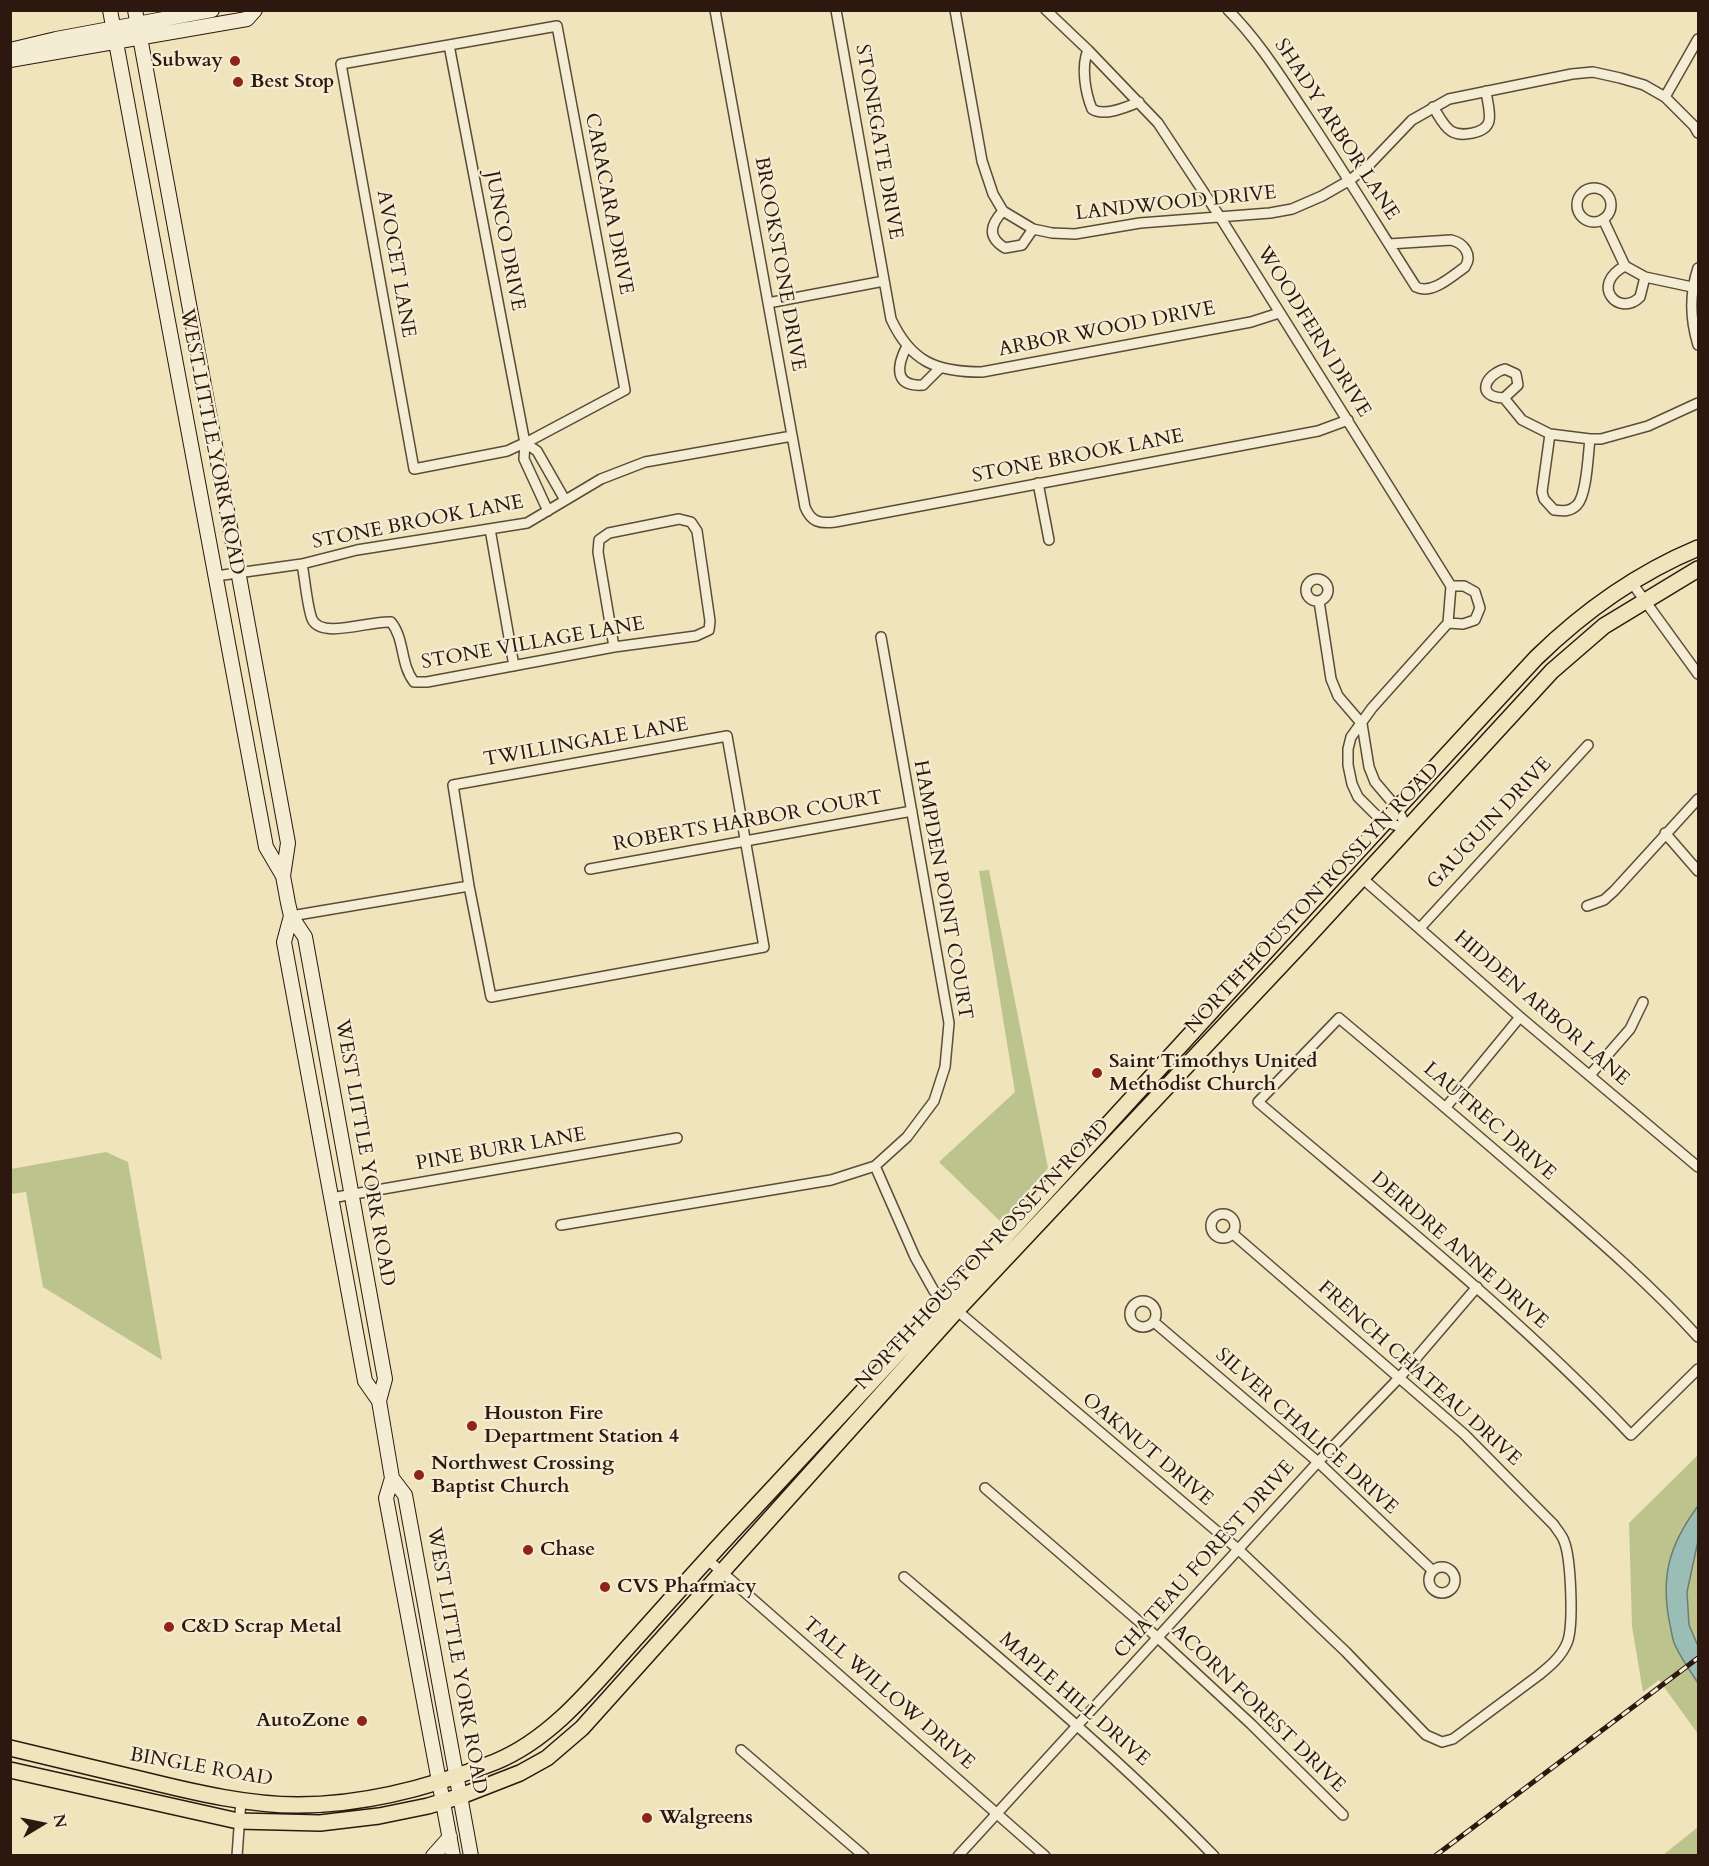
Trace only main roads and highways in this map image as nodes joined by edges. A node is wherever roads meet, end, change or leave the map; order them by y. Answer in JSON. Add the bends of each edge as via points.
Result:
{"nodes":[{"id":1,"x":110,"y":10,"type":"edge"},
{"id":2,"x":212,"y":10,"type":"edge"},
{"id":3,"x":251,"y":15,"type":"edge"},
{"id":4,"x":137,"y":17,"type":"edge"},
{"id":5,"x":113,"y":28,"type":"junction"},
{"id":6,"x":141,"y":38,"type":"junction"},
{"id":7,"x":116,"y":43,"type":"junction"},
{"id":8,"x":10,"y":50,"type":"edge"},
{"id":9,"x":10,"y":60,"type":"edge"},
{"id":10,"x":172,"y":210,"type":"junction"},
{"id":11,"x":148,"y":215,"type":"junction"},
{"id":12,"x":204,"y":381,"type":"junction"},
{"id":13,"x":180,"y":386,"type":"junction"},
{"id":14,"x":1698,"y":548,"type":"edge"},
{"id":15,"x":1698,"y":569,"type":"edge"},
{"id":16,"x":1506,"y":691,"type":"junction"},
{"id":17,"x":1521,"y":704,"type":"junction"},
{"id":18,"x":283,"y":876,"type":"junction"},
{"id":19,"x":291,"y":916,"type":"junction"},
{"id":20,"x":1288,"y":929,"type":"junction"},
{"id":21,"x":1302,"y":943,"type":"junction"},
{"id":22,"x":1201,"y":1023,"type":"junction"},
{"id":23,"x":322,"y":1031,"type":"junction"},
{"id":24,"x":301,"y":1036,"type":"junction"},
{"id":25,"x":1211,"y":1041,"type":"junction"},
{"id":26,"x":1157,"y":1070,"type":"junction"},
{"id":27,"x":1170,"y":1084,"type":"junction"},
{"id":28,"x":1062,"y":1175,"type":"junction"},
{"id":29,"x":1073,"y":1188,"type":"junction"},
{"id":30,"x":952,"y":1306,"type":"junction"},
{"id":31,"x":379,"y":1401,"type":"junction"},
{"id":32,"x":817,"y":1442,"type":"junction"},
{"id":33,"x":829,"y":1454,"type":"junction"},
{"id":34,"x":392,"y":1478,"type":"junction"},
{"id":35,"x":415,"y":1548,"type":"junction"},
{"id":36,"x":396,"y":1553,"type":"junction"},
{"id":37,"x":566,"y":1712,"type":"junction"},
{"id":38,"x":582,"y":1728,"type":"junction"},
{"id":39,"x":10,"y":1748,"type":"edge"},
{"id":40,"x":10,"y":1770,"type":"edge"},
{"id":41,"x":456,"y":1777,"type":"junction"},
{"id":42,"x":439,"y":1782,"type":"junction"},
{"id":43,"x":460,"y":1796,"type":"junction"},
{"id":44,"x":443,"y":1802,"type":"junction"},
{"id":45,"x":450,"y":1837,"type":"junction"},
{"id":46,"x":432,"y":1856,"type":"edge"},
{"id":47,"x":453,"y":1856,"type":"edge"},
{"id":48,"x":471,"y":1856,"type":"edge"}],
"edges":[{"from":1,"to":5,"type":"main road","name":"WEST LITTLE YORK ROAD"},
{"from":2,"to":4,"type":"main road"},
{"from":3,"to":6,"type":"main road"},
{"from":4,"to":5,"type":"main road"},
{"from":4,"to":6,"type":"main road","name":"WEST LITTLE YORK ROAD"},
{"from":5,"to":7,"type":"main road","name":"WEST LITTLE YORK ROAD"},
{"from":5,"to":8,"type":"main road"},
{"from":6,"to":7,"type":"main road"},
{"from":6,"to":10,"type":"main road","name":"WEST LITTLE YORK ROAD"},
{"from":7,"to":9,"type":"main road"},
{"from":7,"to":11,"type":"main road","name":"WEST LITTLE YORK ROAD"},
{"from":10,"to":11,"type":"main road"},
{"from":10,"to":12,"type":"main road","name":"WEST LITTLE YORK ROAD"},
{"from":11,"to":13,"type":"main road","name":"WEST LITTLE YORK ROAD"},
{"from":12,"to":13,"type":"main road"},
{"from":12,"to":18,"type":"main road","name":"WEST LITTLE YORK ROAD","via":[[288,843]]},
{"from":13,"to":18,"type":"main road","name":"WEST LITTLE YORK ROAD","via":[[266,847]]},
{"from":14,"to":16,"type":"main road","name":"NORTH HOUSTON ROSSLYN ROAD","via":[[1632,583],[1561,634]]},
{"from":15,"to":17,"type":"main road","name":"NORTH HOUSTON ROSSLYN ROAD","via":[[1604,626]]},
{"from":16,"to":17,"type":"main road"},
{"from":16,"to":20,"type":"main road","name":"NORTH HOUSTON ROSSLYN ROAD"},
{"from":17,"to":21,"type":"main road","name":"NORTH HOUSTON ROSSLYN ROAD"},
{"from":18,"to":19,"type":"main road","name":"WEST LITTLE YORK ROAD"},
{"from":19,"to":23,"type":"main road","name":"WEST LITTLE YORK ROAD","via":[[305,937]]},
{"from":19,"to":24,"type":"main road","name":"WEST LITTLE YORK ROAD","via":[[284,942]]},
{"from":20,"to":21,"type":"main road"},
{"from":20,"to":22,"type":"main road","name":"NORTH HOUSTON ROSSLYN ROAD"},
{"from":21,"to":25,"type":"main road","name":"NORTH HOUSTON ROSSLYN ROAD"},
{"from":22,"to":25,"type":"main road"},
{"from":22,"to":26,"type":"main road","name":"NORTH HOUSTON ROSSLYN ROAD"},
{"from":23,"to":24,"type":"main road"},
{"from":23,"to":31,"type":"main road","name":"WEST LITTLE YORK ROAD","via":[[385,1379]]},
{"from":24,"to":31,"type":"main road","name":"WEST LITTLE YORK ROAD","via":[[365,1381]]},
{"from":25,"to":27,"type":"main road","name":"NORTH HOUSTON ROSSLYN ROAD"},
{"from":26,"to":27,"type":"main road"},
{"from":26,"to":28,"type":"main road","name":"NORTH HOUSTON ROSSLYN ROAD"},
{"from":27,"to":29,"type":"main road","name":"NORTH HOUSTON ROSSLYN ROAD"},
{"from":28,"to":29,"type":"main road"},
{"from":28,"to":30,"type":"main road","name":"NORTH HOUSTON ROSSLYN ROAD"},
{"from":29,"to":30,"type":"main road","name":"NORTH HOUSTON ROSSLYN ROAD"},
{"from":30,"to":32,"type":"main road","name":"NORTH HOUSTON ROSSLYN ROAD"},
{"from":30,"to":33,"type":"main road","name":"NORTH HOUSTON ROSSLYN ROAD"},
{"from":31,"to":34,"type":"main road","name":"WEST LITTLE YORK ROAD"},
{"from":32,"to":33,"type":"main road"},
{"from":32,"to":37,"type":"main road","name":"NORTH HOUSTON ROSSLYN ROAD"},
{"from":33,"to":38,"type":"main road","name":"NORTH HOUSTON ROSSLYN ROAD"},
{"from":34,"to":35,"type":"main road","name":"WEST LITTLE YORK ROAD","via":[[405,1495]]},
{"from":34,"to":36,"type":"main road","name":"WEST LITTLE YORK ROAD","via":[[386,1498]]},
{"from":35,"to":36,"type":"main road"},
{"from":35,"to":41,"type":"main road","name":"WEST LITTLE YORK ROAD"},
{"from":36,"to":42,"type":"main road","name":"WEST LITTLE YORK ROAD"},
{"from":37,"to":38,"type":"main road"},
{"from":37,"to":41,"type":"main road","name":"NORTH HOUSTON ROSSLYN ROAD","via":[[520,1750]]},
{"from":38,"to":43,"type":"main road","name":"NORTH HOUSTON ROSSLYN ROAD","via":[[547,1758]]},
{"from":39,"to":42,"type":"main road","name":"BINGLE ROAD","via":[[176,1788],[298,1805],[361,1800]]},
{"from":40,"to":44,"type":"main road","name":"BINGLE ROAD","via":[[238,1821],[320,1823],[379,1816]]},
{"from":41,"to":42,"type":"main road","name":"BINGLE ROAD"},
{"from":41,"to":43,"type":"main road","name":"WEST LITTLE YORK ROAD"},
{"from":42,"to":44,"type":"main road","name":"WEST LITTLE YORK ROAD"},
{"from":43,"to":44,"type":"main road","name":"NORTH HOUSTON ROSSLYN ROAD"},
{"from":43,"to":48,"type":"main road","name":"WEST LITTLE YORK ROAD"},
{"from":44,"to":45,"type":"main road","name":"WEST LITTLE YORK ROAD"},
{"from":45,"to":46,"type":"main road"},
{"from":45,"to":47,"type":"main road","name":"WEST LITTLE YORK ROAD"}]}
